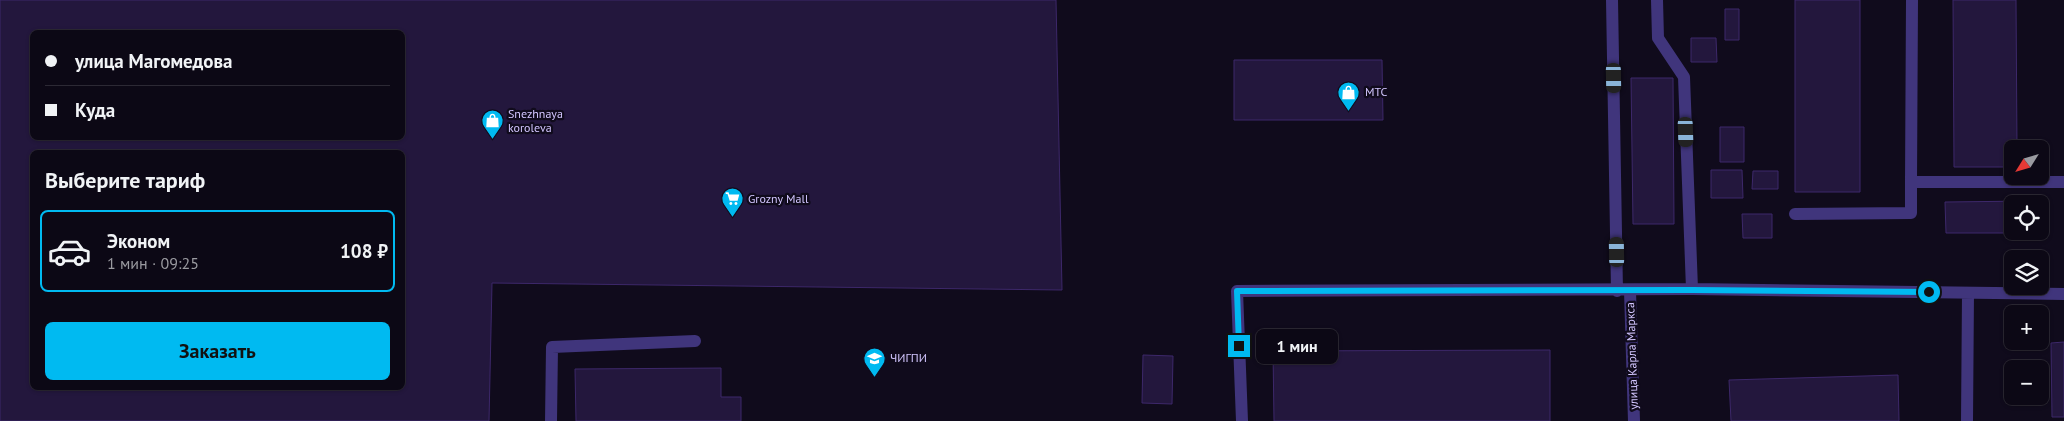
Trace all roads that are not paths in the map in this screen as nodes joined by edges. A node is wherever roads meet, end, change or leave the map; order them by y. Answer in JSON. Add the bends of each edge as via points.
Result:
{"nodes":[{"id":1,"x":1612,"y":0,"type":"edge"},
{"id":2,"x":1657,"y":0,"type":"edge"},
{"id":3,"x":1912,"y":0,"type":"edge"},
{"id":4,"x":1911,"y":182,"type":"junction"},
{"id":5,"x":2064,"y":182,"type":"edge"},
{"id":6,"x":1795,"y":214,"type":"dead end"},
{"id":7,"x":1692,"y":290,"type":"junction"},
{"id":8,"x":1624,"y":291,"type":"junction"},
{"id":9,"x":1968,"y":293,"type":"junction"},
{"id":10,"x":2064,"y":294,"type":"edge"},
{"id":11,"x":695,"y":342,"type":"dead end"},
{"id":12,"x":551,"y":421,"type":"edge"},
{"id":13,"x":1242,"y":421,"type":"edge"},
{"id":14,"x":1634,"y":421,"type":"edge"},
{"id":15,"x":1967,"y":421,"type":"edge"}],
"edges":[{"from":1,"to":8,"type":"street","name":"улица Карла Маркса"},
{"from":2,"to":7,"type":"street","via":[[1658,38],[1684,77]]},
{"from":3,"to":4,"type":"street"},
{"from":4,"to":5,"type":"street"},
{"from":4,"to":6,"type":"street","via":[[1911,213]]},
{"from":7,"to":8,"type":"street"},
{"from":7,"to":9,"type":"street"},
{"from":8,"to":13,"type":"street","via":[[1237,291]]},
{"from":8,"to":14,"type":"street","name":"улица Карла Маркса"},
{"from":9,"to":10,"type":"street"},
{"from":9,"to":15,"type":"street"},
{"from":11,"to":12,"type":"street","via":[[552,347]]}]}
